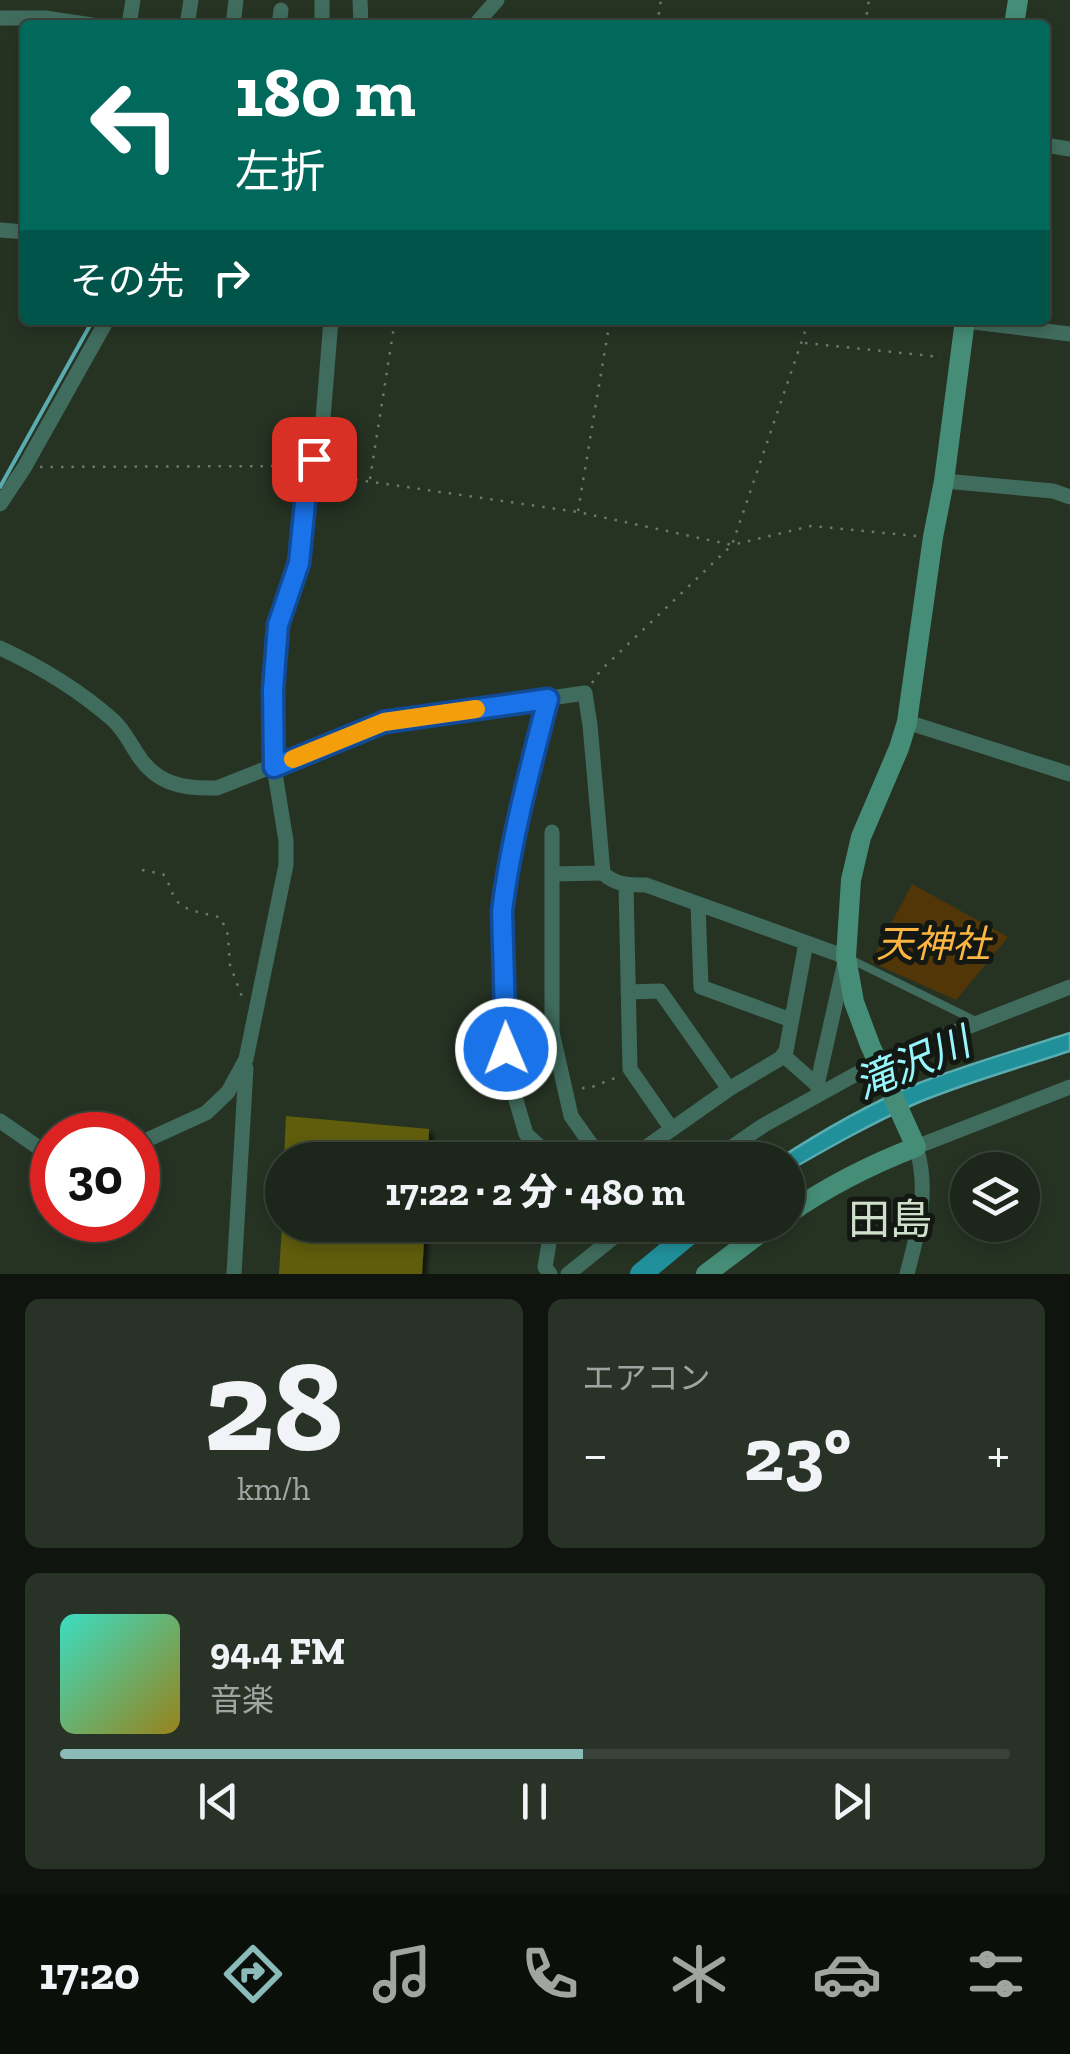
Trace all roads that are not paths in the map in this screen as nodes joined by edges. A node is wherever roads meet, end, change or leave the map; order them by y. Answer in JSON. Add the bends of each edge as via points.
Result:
{"nodes":[{"id":1,"x":497,"y":0,"type":"edge"},
{"id":2,"x":0,"y":18,"type":"edge"},
{"id":3,"x":58,"y":20,"type":"edge"},
{"id":4,"x":479,"y":20,"type":"edge"},
{"id":5,"x":104,"y":325,"type":"edge"},
{"id":6,"x":330,"y":325,"type":"edge"},
{"id":7,"x":964,"y":325,"type":"edge"},
{"id":8,"x":1002,"y":325,"type":"edge"},
{"id":9,"x":1070,"y":334,"type":"edge"},
{"id":10,"x":944,"y":481,"type":"junction"},
{"id":11,"x":1070,"y":497,"type":"edge"},
{"id":12,"x":0,"y":504,"type":"edge"},
{"id":13,"x":0,"y":648,"type":"edge"},
{"id":14,"x":548,"y":699,"type":"junction"},
{"id":15,"x":907,"y":722,"type":"junction"},
{"id":16,"x":274,"y":767,"type":"junction"},
{"id":17,"x":1070,"y":774,"type":"edge"},
{"id":18,"x":552,"y":832,"type":"dead end"},
{"id":19,"x":603,"y":873,"type":"junction"},
{"id":20,"x":552,"y":874,"type":"junction"},
{"id":21,"x":626,"y":885,"type":"junction"},
{"id":22,"x":698,"y":904,"type":"junction"},
{"id":23,"x":806,"y":943,"type":"junction"},
{"id":24,"x":846,"y":957,"type":"junction"},
{"id":25,"x":1070,"y":988,"type":"edge"},
{"id":26,"x":628,"y":992,"type":"junction"},
{"id":27,"x":791,"y":1020,"type":"junction"},
{"id":28,"x":980,"y":1022,"type":"junction"},
{"id":29,"x":783,"y":1054,"type":"junction"},
{"id":30,"x":246,"y":1060,"type":"junction"},
{"id":31,"x":880,"y":1067,"type":"junction"},
{"id":32,"x":1070,"y":1087,"type":"edge"},
{"id":33,"x":730,"y":1089,"type":"junction"},
{"id":34,"x":818,"y":1090,"type":"junction"},
{"id":35,"x":0,"y":1121,"type":"edge"},
{"id":36,"x":671,"y":1128,"type":"junction"},
{"id":37,"x":160,"y":1134,"type":"edge"},
{"id":38,"x":30,"y":1141,"type":"edge"},
{"id":39,"x":914,"y":1141,"type":"junction"},
{"id":40,"x":535,"y":1142,"type":"edge"},
{"id":41,"x":589,"y":1142,"type":"edge"},
{"id":42,"x":652,"y":1142,"type":"edge"},
{"id":43,"x":739,"y":1142,"type":"edge"},
{"id":44,"x":805,"y":1202,"type":"edge"},
{"id":45,"x":550,"y":1242,"type":"edge"},
{"id":46,"x":608,"y":1242,"type":"edge"},
{"id":47,"x":748,"y":1242,"type":"edge"},
{"id":48,"x":234,"y":1274,"type":"edge"},
{"id":49,"x":550,"y":1274,"type":"edge"},
{"id":50,"x":568,"y":1274,"type":"edge"},
{"id":51,"x":706,"y":1274,"type":"edge"},
{"id":52,"x":907,"y":1274,"type":"edge"}],
"edges":[{"from":1,"to":4,"type":"street"},
{"from":2,"to":3,"type":"street"},
{"from":5,"to":12,"type":"street"},
{"from":6,"to":16,"type":"street","via":[[299,563],[278,625]]},
{"from":7,"to":10,"type":"street"},
{"from":8,"to":9,"type":"street"},
{"from":10,"to":11,"type":"street"},
{"from":10,"to":15,"type":"street"},
{"from":13,"to":16,"type":"street","via":[[60,679],[100,710],[150,770],[175,786],[217,788]]},
{"from":14,"to":16,"type":"street","via":[[384,722]]},
{"from":14,"to":19,"type":"street","via":[[585,693]]},
{"from":14,"to":40,"type":"street","via":[[502,911],[506,1066],[526,1134]]},
{"from":15,"to":17,"type":"street"},
{"from":15,"to":24,"type":"street","via":[[861,837]]},
{"from":16,"to":30,"type":"street","via":[[286,864]]},
{"from":18,"to":20,"type":"street"},
{"from":19,"to":20,"type":"street"},
{"from":19,"to":21,"type":"street"},
{"from":20,"to":41,"type":"street","via":[[552,1032],[571,1116]]},
{"from":21,"to":22,"type":"street"},
{"from":21,"to":26,"type":"street"},
{"from":22,"to":23,"type":"street"},
{"from":22,"to":27,"type":"street","via":[[701,987]]},
{"from":23,"to":24,"type":"street"},
{"from":23,"to":27,"type":"street"},
{"from":24,"to":28,"type":"lane"},
{"from":24,"to":31,"type":"street","via":[[854,1002]]},
{"from":24,"to":34,"type":"street"},
{"from":25,"to":28,"type":"street"},
{"from":26,"to":33,"type":"street","via":[[660,992]]},
{"from":26,"to":36,"type":"street","via":[[631,1072]]},
{"from":27,"to":29,"type":"street"},
{"from":28,"to":31,"type":"street"},
{"from":29,"to":33,"type":"street"},
{"from":29,"to":34,"type":"street"},
{"from":30,"to":37,"type":"street","via":[[206,1114]]},
{"from":30,"to":48,"type":"street"},
{"from":31,"to":34,"type":"street"},
{"from":31,"to":39,"type":"street"},
{"from":32,"to":39,"type":"street"},
{"from":33,"to":36,"type":"street"},
{"from":34,"to":43,"type":"street"},
{"from":35,"to":38,"type":"street"},
{"from":36,"to":42,"type":"street"},
{"from":39,"to":44,"type":"street"},
{"from":39,"to":52,"type":"street","via":[[923,1195]]},
{"from":45,"to":49,"type":"street"},
{"from":46,"to":50,"type":"street"},
{"from":47,"to":51,"type":"street"}]}
